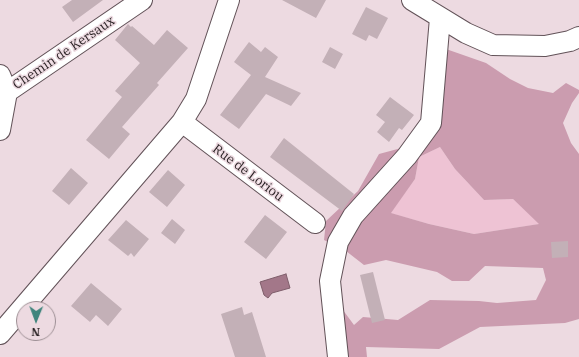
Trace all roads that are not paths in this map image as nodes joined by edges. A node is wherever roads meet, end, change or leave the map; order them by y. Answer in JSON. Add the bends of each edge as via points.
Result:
{"nodes":[{"id":1,"x":142,"y":0,"type":"edge"},
{"id":2,"x":229,"y":0,"type":"edge"},
{"id":3,"x":412,"y":0,"type":"edge"},
{"id":4,"x":440,"y":18,"type":"junction"},
{"id":5,"x":579,"y":36,"type":"edge"},
{"id":6,"x":3,"y":83,"type":"edge"},
{"id":7,"x":182,"y":122,"type":"junction"},
{"id":8,"x":0,"y":130,"type":"edge"},
{"id":9,"x":315,"y":223,"type":"dead end"},
{"id":10,"x":0,"y":334,"type":"edge"},
{"id":11,"x":338,"y":357,"type":"edge"}],
"edges":[{"from":1,"to":6,"type":"street","name":"Chemin de Kersaux"},
{"from":2,"to":7,"type":"street","via":[[196,99]]},
{"from":3,"to":4,"type":"street"},
{"from":4,"to":5,"type":"street","via":[[493,45],[545,46],[570,41]]},
{"from":4,"to":11,"type":"street","via":[[430,123],[407,156],[353,216],[338,242],[330,282]]},
{"from":6,"to":8,"type":"street","name":"Chemin de Kersaux"},
{"from":7,"to":9,"type":"street","name":"Rue de Loriou"},
{"from":7,"to":10,"type":"street"}]}
